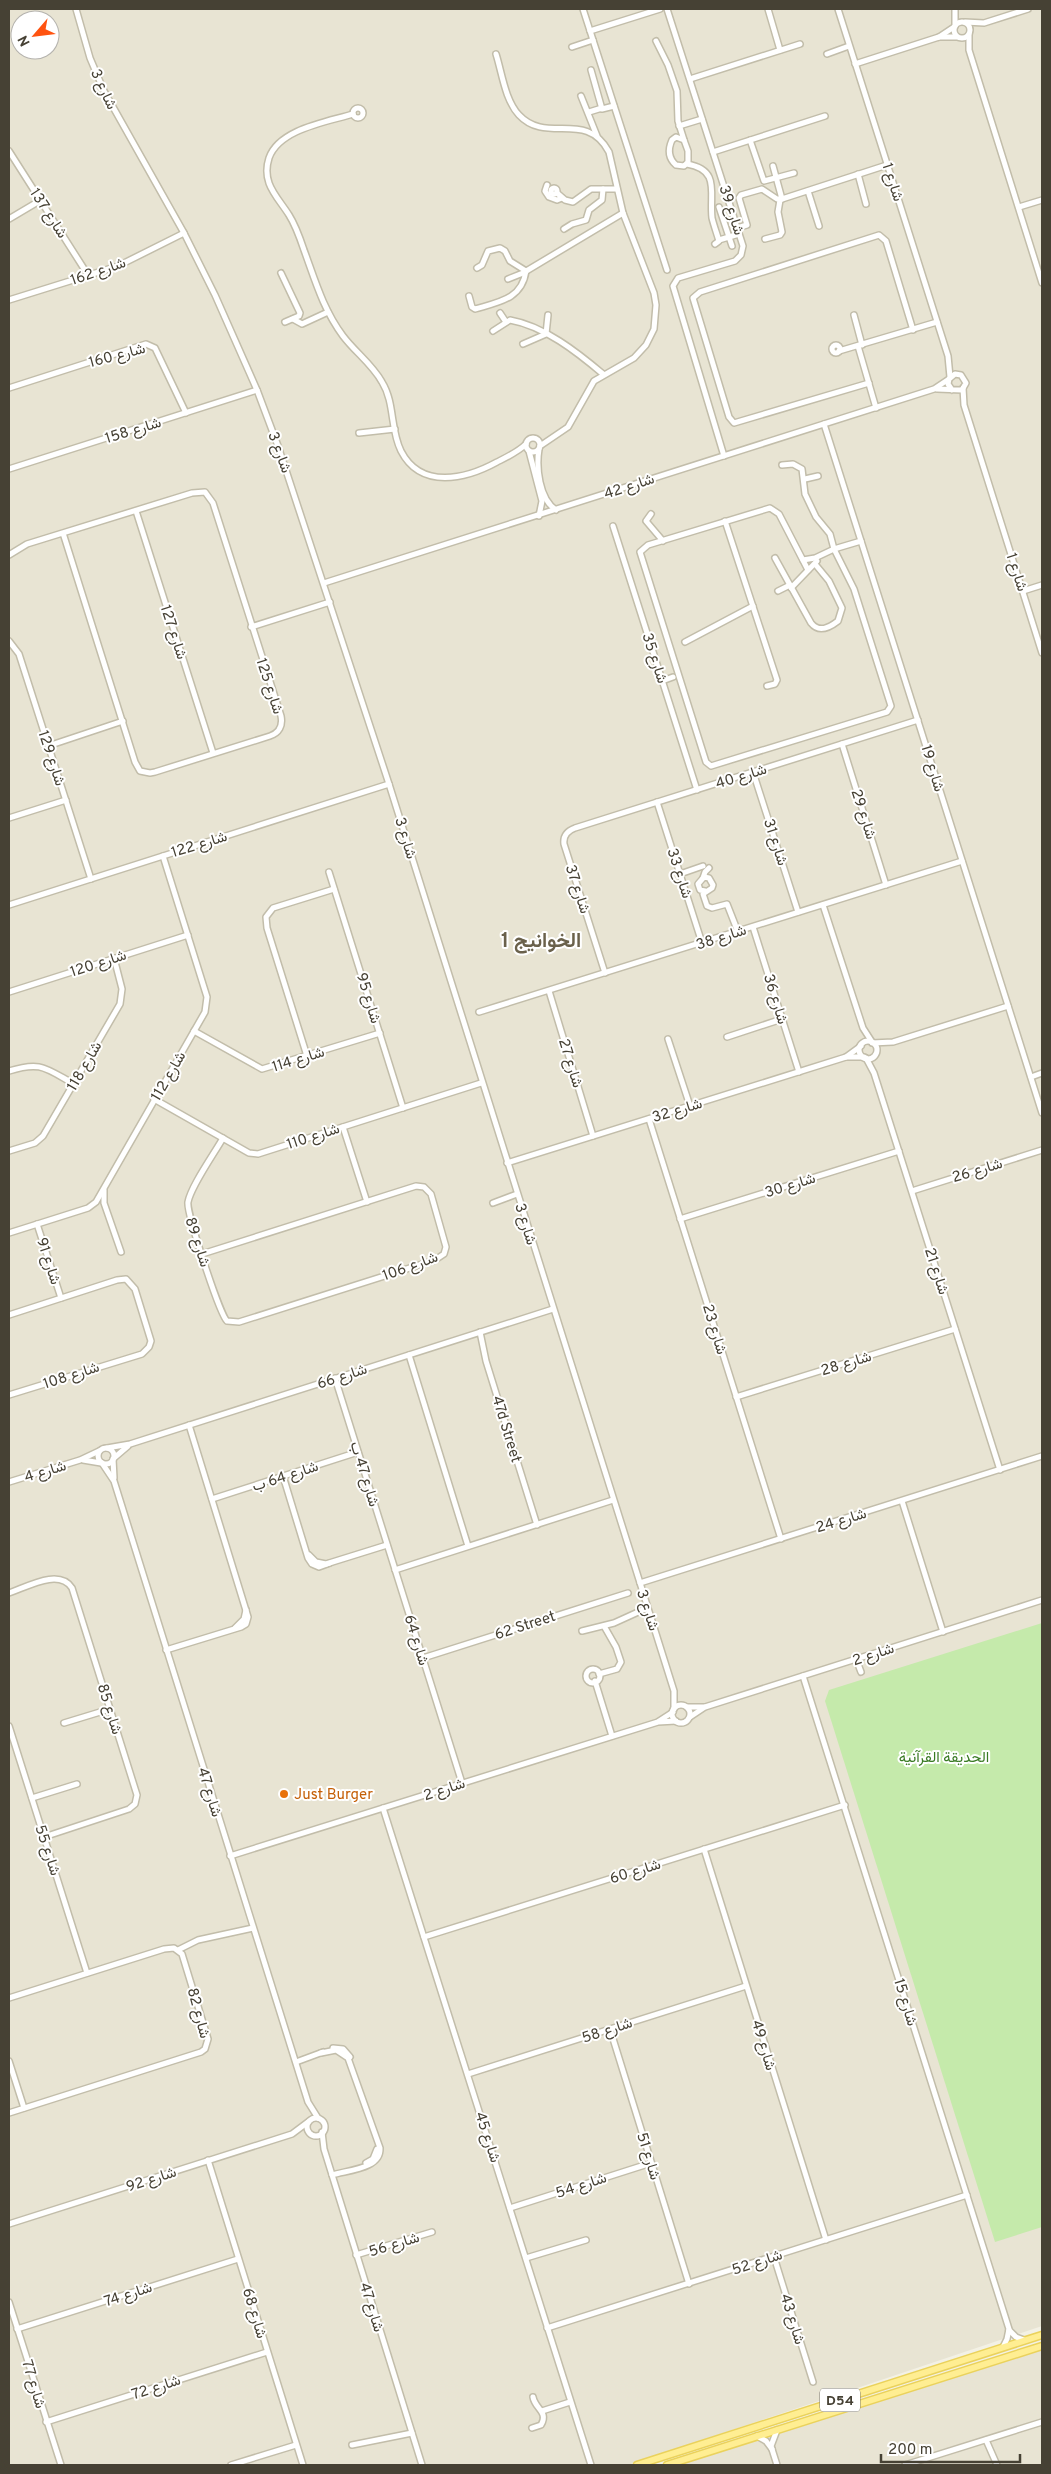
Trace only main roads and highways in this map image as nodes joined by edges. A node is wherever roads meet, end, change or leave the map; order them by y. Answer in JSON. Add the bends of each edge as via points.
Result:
{"nodes":[{"id":1,"x":1042,"y":2335,"type":"edge"},
{"id":2,"x":1042,"y":2346,"type":"edge"},
{"id":3,"x":681,"y":2451,"type":"junction"},
{"id":4,"x":637,"y":2465,"type":"edge"},
{"id":5,"x":650,"y":2465,"type":"edge"},
{"id":6,"x":667,"y":2465,"type":"edge"}],
"edges":[{"from":1,"to":3,"type":"main road","number":"D54"},
{"from":2,"to":6,"type":"main road","number":"D54"},
{"from":3,"to":4,"type":"main road","number":"D54"},
{"from":3,"to":5,"type":"main road"}]}
